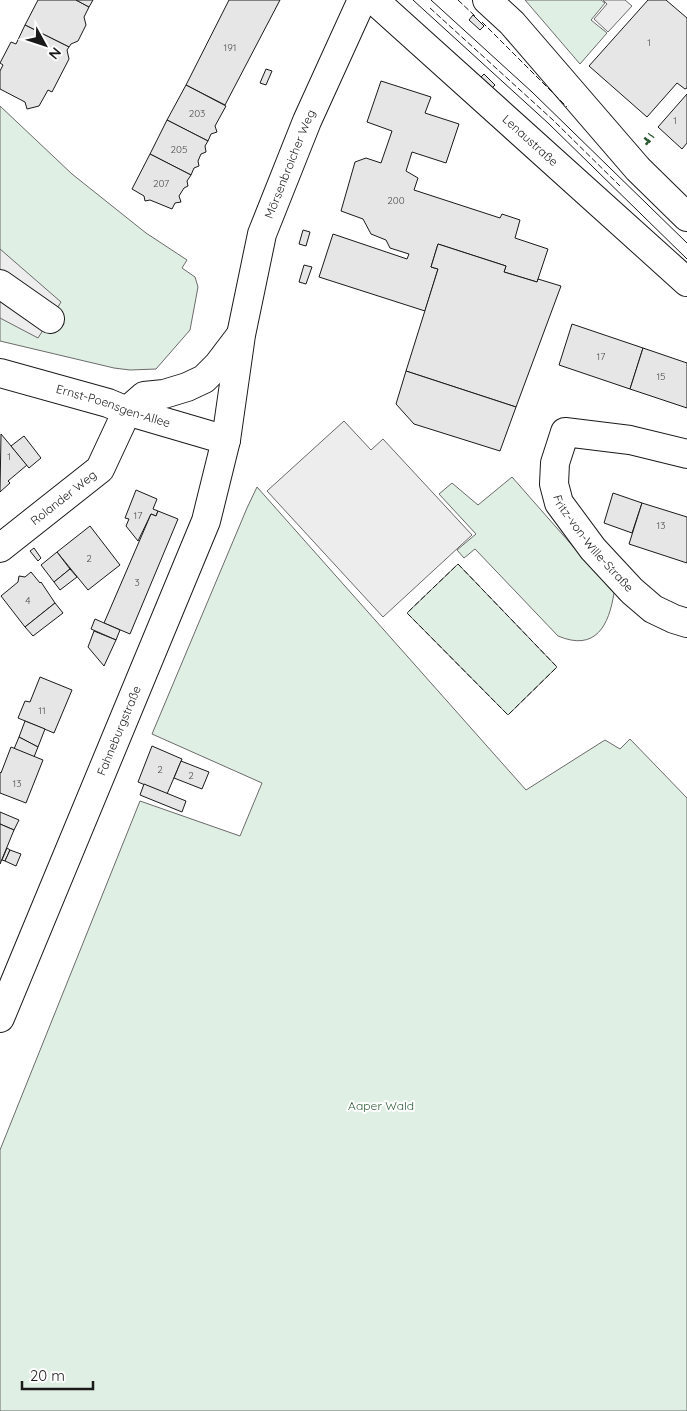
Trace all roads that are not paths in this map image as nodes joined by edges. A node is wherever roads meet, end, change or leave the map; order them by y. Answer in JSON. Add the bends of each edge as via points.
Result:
{"nodes":[{"id":1,"x":362,"y":0,"type":"edge"},
{"id":2,"x":374,"y":0,"type":"edge"},
{"id":3,"x":487,"y":0,"type":"edge"},
{"id":4,"x":687,"y":217,"type":"edge"},
{"id":5,"x":687,"y":282,"type":"edge"},
{"id":6,"x":0,"y":284,"type":"edge"},
{"id":7,"x":50,"y":319,"type":"dead end"},
{"id":8,"x":241,"y":335,"type":"junction"},
{"id":9,"x":0,"y":373,"type":"edge"},
{"id":10,"x":127,"y":411,"type":"junction"},
{"id":11,"x":226,"y":440,"type":"junction"},
{"id":12,"x":687,"y":454,"type":"edge"},
{"id":13,"x":0,"y":548,"type":"edge"},
{"id":14,"x":687,"y":623,"type":"edge"},
{"id":15,"x":0,"y":1018,"type":"edge"}],
"edges":[{"from":1,"to":8,"type":"street","name":"Mörsenbroicher Weg","via":[[307,121],[262,234]]},
{"from":2,"to":5,"type":"street","name":"Lenaustraße"},
{"from":3,"to":4,"type":"street","via":[[512,23],[640,170]]},
{"from":6,"to":7,"type":"street"},
{"from":8,"to":10,"type":"street","name":"Mörsenbroicher Weg","via":[[204,379],[164,394],[144,396]]},
{"from":8,"to":11,"type":"street","name":"Mörsenbroicher Weg"},
{"from":9,"to":10,"type":"street","name":"Ernst-Poensgen-Allee"},
{"from":10,"to":11,"type":"street","name":"Ernst-Poensgen-Allee"},
{"from":10,"to":13,"type":"street","name":"Rolander Weg","via":[[100,469]]},
{"from":11,"to":15,"type":"street","name":"Fahneburgstraße","via":[[206,521],[195,550]]},
{"from":12,"to":14,"type":"street","name":"Fritz-von-Wille-Straße","via":[[630,440],[565,432],[555,463],[554,484],[559,503],[593,549],[632,591],[653,609]]}]}
